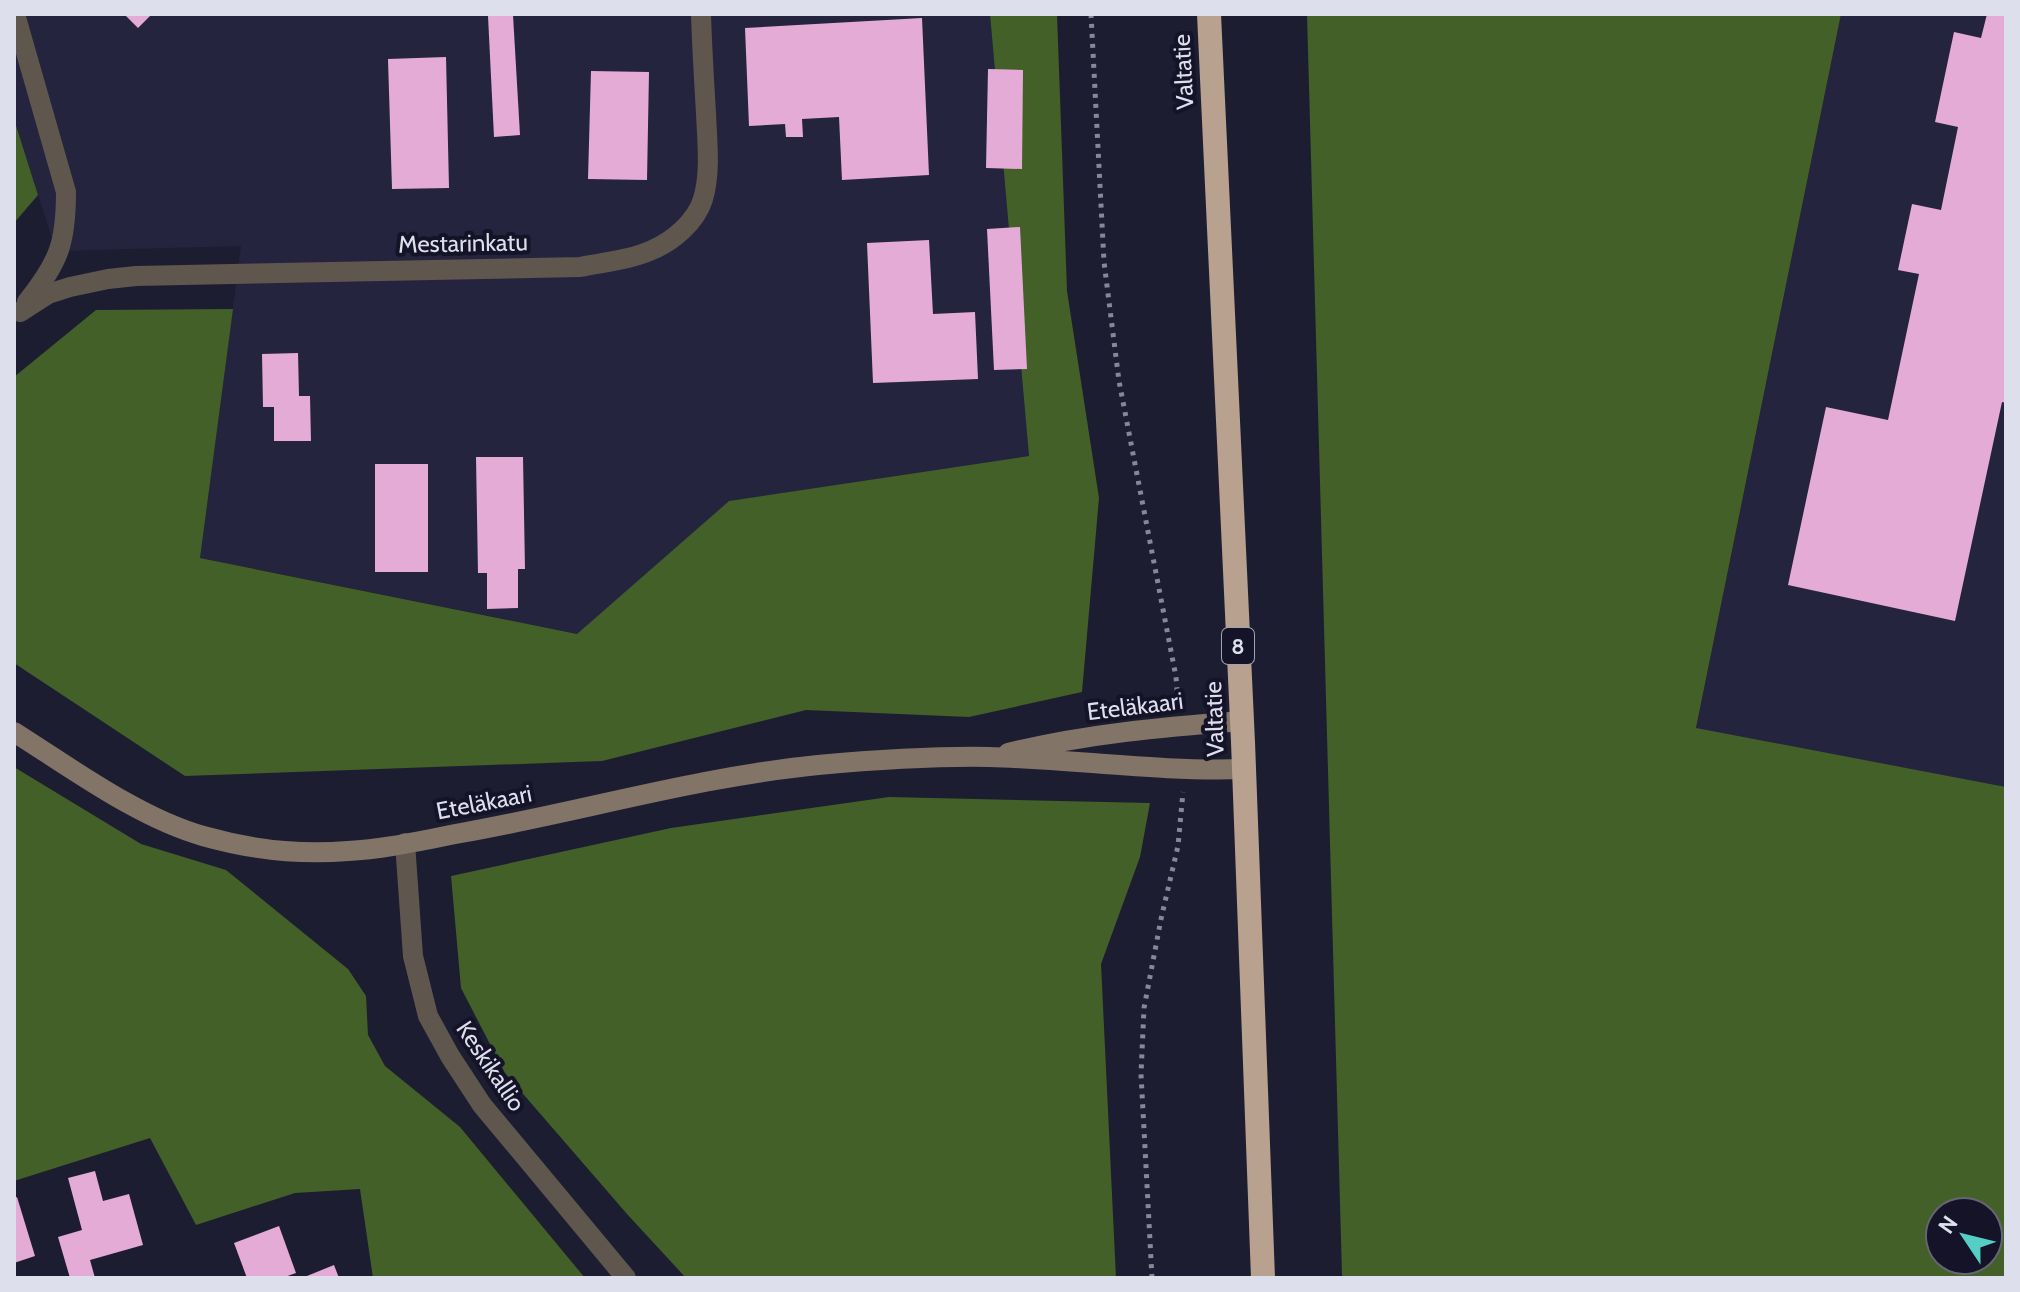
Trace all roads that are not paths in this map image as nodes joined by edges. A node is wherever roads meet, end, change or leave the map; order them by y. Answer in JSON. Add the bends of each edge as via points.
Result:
{"nodes":[{"id":1,"x":15,"y":14,"type":"edge"},
{"id":2,"x":701,"y":14,"type":"edge"},
{"id":3,"x":1209,"y":14,"type":"edge"},
{"id":4,"x":17,"y":314,"type":"edge"},
{"id":5,"x":1242,"y":721,"type":"junction"},
{"id":6,"x":14,"y":732,"type":"edge"},
{"id":7,"x":989,"y":757,"type":"junction"},
{"id":8,"x":1244,"y":769,"type":"junction"},
{"id":9,"x":405,"y":843,"type":"junction"},
{"id":10,"x":626,"y":1278,"type":"edge"},
{"id":11,"x":1263,"y":1278,"type":"edge"}],
"edges":[{"from":1,"to":4,"type":"street","name":"Mestarinkatu","via":[[66,192],[62,244],[49,275]]},
{"from":2,"to":4,"type":"street","name":"Mestarinkatu","via":[[707,145],[703,200],[685,228],[652,250],[580,267],[108,279],[48,294]]},
{"from":3,"to":5,"type":"highway","name":"Valtatie","number":"8"},
{"from":5,"to":7,"type":"street","name":"Eteläkaari","via":[[1152,727]]},
{"from":5,"to":8,"type":"highway","name":"Valtatie","number":"8"},
{"from":6,"to":9,"type":"street","name":"Eteläkaari","via":[[117,797],[202,836],[294,851]]},
{"from":7,"to":8,"type":"street","name":"Eteläkaari"},
{"from":7,"to":9,"type":"street","name":"Eteläkaari","via":[[877,760],[747,775]]},
{"from":8,"to":11,"type":"highway","name":"Valtatie","number":"8"},
{"from":9,"to":10,"type":"street","name":"Keskikallio","via":[[413,956],[428,1016],[482,1105]]}]}
